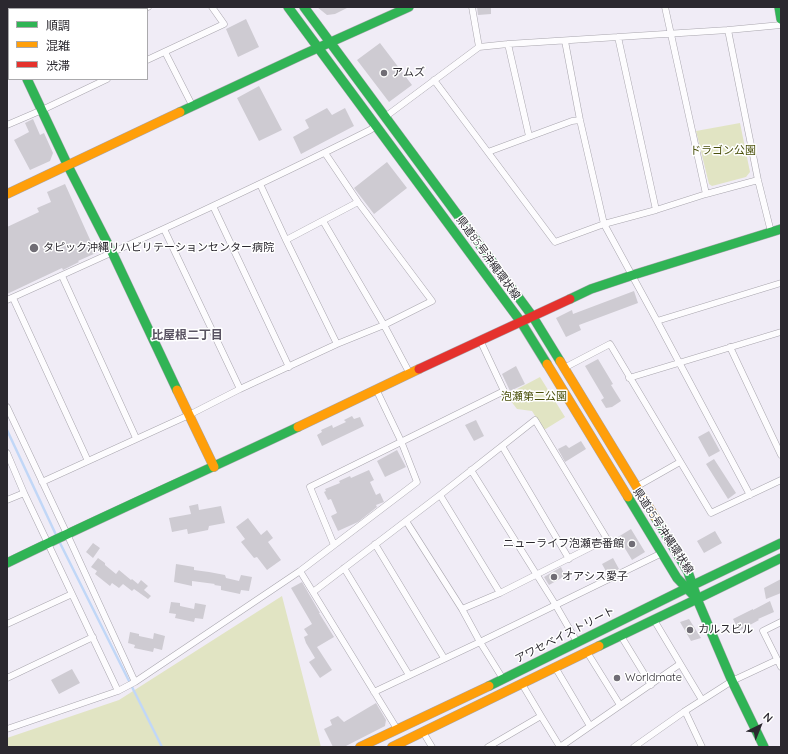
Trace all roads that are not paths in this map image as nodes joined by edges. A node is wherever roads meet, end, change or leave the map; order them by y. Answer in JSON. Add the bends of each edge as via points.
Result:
{"nodes":[{"id":1,"x":212,"y":7,"type":"edge"},
{"id":2,"x":288,"y":7,"type":"edge"},
{"id":3,"x":304,"y":7,"type":"edge"},
{"id":4,"x":409,"y":7,"type":"edge"},
{"id":5,"x":472,"y":7,"type":"edge"},
{"id":6,"x":665,"y":7,"type":"edge"},
{"id":7,"x":779,"y":7,"type":"edge"},
{"id":8,"x":781,"y":19,"type":"edge"},
{"id":9,"x":781,"y":25,"type":"edge"},
{"id":10,"x":728,"y":30,"type":"junction"},
{"id":11,"x":670,"y":34,"type":"junction"},
{"id":12,"x":618,"y":37,"type":"junction"},
{"id":13,"x":565,"y":41,"type":"junction"},
{"id":14,"x":330,"y":42,"type":"junction"},
{"id":15,"x":508,"y":44,"type":"junction"},
{"id":16,"x":479,"y":47,"type":"junction"},
{"id":17,"x":318,"y":48,"type":"junction"},
{"id":18,"x":165,"y":52,"type":"junction"},
{"id":19,"x":148,"y":60,"type":"edge"},
{"id":20,"x":27,"y":80,"type":"edge"},
{"id":21,"x":90,"y":80,"type":"edge"},
{"id":22,"x":105,"y":80,"type":"edge"},
{"id":23,"x":434,"y":80,"type":"junction"},
{"id":24,"x":93,"y":85,"type":"junction"},
{"id":25,"x":193,"y":107,"type":"junction"},
{"id":26,"x":42,"y":110,"type":"junction"},
{"id":27,"x":385,"y":117,"type":"junction"},
{"id":28,"x":580,"y":120,"type":"junction"},
{"id":29,"x":7,"y":125,"type":"edge"},
{"id":30,"x":376,"y":126,"type":"junction"},
{"id":31,"x":529,"y":136,"type":"junction"},
{"id":32,"x":488,"y":152,"type":"junction"},
{"id":33,"x":325,"y":153,"type":"junction"},
{"id":34,"x":68,"y":166,"type":"junction"},
{"id":35,"x":758,"y":180,"type":"junction"},
{"id":36,"x":260,"y":184,"type":"junction"},
{"id":37,"x":7,"y":194,"type":"edge"},
{"id":38,"x":706,"y":194,"type":"junction"},
{"id":39,"x":358,"y":202,"type":"junction"},
{"id":40,"x":213,"y":206,"type":"junction"},
{"id":41,"x":656,"y":210,"type":"junction"},
{"id":42,"x":323,"y":221,"type":"junction"},
{"id":43,"x":604,"y":224,"type":"junction"},
{"id":44,"x":164,"y":229,"type":"junction"},
{"id":45,"x":781,"y":229,"type":"edge"},
{"id":46,"x":771,"y":232,"type":"junction"},
{"id":47,"x":286,"y":240,"type":"junction"},
{"id":48,"x":112,"y":252,"type":"junction"},
{"id":49,"x":632,"y":275,"type":"junction"},
{"id":50,"x":62,"y":276,"type":"junction"},
{"id":51,"x":781,"y":283,"type":"edge"},
{"id":52,"x":10,"y":299,"type":"edge"},
{"id":53,"x":533,"y":317,"type":"junction"},
{"id":54,"x":658,"y":321,"type":"junction"},
{"id":55,"x":521,"y":322,"type":"junction"},
{"id":56,"x":384,"y":325,"type":"junction"},
{"id":57,"x":781,"y":332,"type":"edge"},
{"id":58,"x":480,"y":340,"type":"junction"},
{"id":59,"x":337,"y":344,"type":"junction"},
{"id":60,"x":730,"y":347,"type":"junction"},
{"id":61,"x":680,"y":363,"type":"junction"},
{"id":62,"x":289,"y":367,"type":"junction"},
{"id":63,"x":564,"y":368,"type":"junction"},
{"id":64,"x":410,"y":374,"type":"junction"},
{"id":65,"x":629,"y":378,"type":"junction"},
{"id":66,"x":240,"y":389,"type":"junction"},
{"id":67,"x":376,"y":389,"type":"junction"},
{"id":68,"x":7,"y":407,"type":"edge"},
{"id":69,"x":189,"y":415,"type":"junction"},
{"id":70,"x":136,"y":438,"type":"junction"},
{"id":71,"x":401,"y":441,"type":"junction"},
{"id":72,"x":502,"y":446,"type":"junction"},
{"id":73,"x":7,"y":453,"type":"edge"},
{"id":74,"x":781,"y":455,"type":"edge"},
{"id":75,"x":88,"y":461,"type":"junction"},
{"id":76,"x":680,"y":462,"type":"junction"},
{"id":77,"x":214,"y":467,"type":"junction"},
{"id":78,"x":471,"y":470,"type":"junction"},
{"id":79,"x":781,"y":480,"type":"edge"},
{"id":80,"x":42,"y":482,"type":"junction"},
{"id":81,"x":636,"y":487,"type":"junction"},
{"id":82,"x":24,"y":493,"type":"junction"},
{"id":83,"x":750,"y":494,"type":"junction"},
{"id":84,"x":440,"y":495,"type":"junction"},
{"id":85,"x":7,"y":500,"type":"edge"},
{"id":86,"x":406,"y":521,"type":"junction"},
{"id":87,"x":65,"y":535,"type":"junction"},
{"id":88,"x":50,"y":542,"type":"junction"},
{"id":89,"x":781,"y":543,"type":"edge"},
{"id":90,"x":375,"y":544,"type":"junction"},
{"id":91,"x":334,"y":545,"type":"junction"},
{"id":92,"x":662,"y":552,"type":"junction"},
{"id":93,"x":781,"y":558,"type":"edge"},
{"id":94,"x":569,"y":559,"type":"junction"},
{"id":95,"x":7,"y":563,"type":"edge"},
{"id":96,"x":344,"y":568,"type":"junction"},
{"id":97,"x":300,"y":571,"type":"junction"},
{"id":98,"x":537,"y":575,"type":"junction"},
{"id":99,"x":690,"y":587,"type":"junction"},
{"id":100,"x":313,"y":592,"type":"junction"},
{"id":101,"x":500,"y":593,"type":"junction"},
{"id":102,"x":72,"y":594,"type":"junction"},
{"id":103,"x":697,"y":599,"type":"junction"},
{"id":104,"x":555,"y":604,"type":"junction"},
{"id":105,"x":462,"y":609,"type":"junction"},
{"id":106,"x":654,"y":620,"type":"junction"},
{"id":107,"x":781,"y":622,"type":"edge"},
{"id":108,"x":7,"y":624,"type":"edge"},
{"id":109,"x":621,"y":636,"type":"junction"},
{"id":110,"x":93,"y":637,"type":"junction"},
{"id":111,"x":480,"y":642,"type":"junction"},
{"id":112,"x":577,"y":642,"type":"junction"},
{"id":113,"x":587,"y":652,"type":"junction"},
{"id":114,"x":444,"y":658,"type":"junction"},
{"id":115,"x":777,"y":660,"type":"junction"},
{"id":116,"x":680,"y":664,"type":"junction"},
{"id":117,"x":555,"y":667,"type":"junction"},
{"id":118,"x":781,"y":667,"type":"edge"},
{"id":119,"x":409,"y":675,"type":"junction"},
{"id":120,"x":7,"y":678,"type":"edge"},
{"id":121,"x":503,"y":679,"type":"junction"},
{"id":122,"x":732,"y":681,"type":"junction"},
{"id":123,"x":135,"y":682,"type":"junction"},
{"id":124,"x":522,"y":684,"type":"junction"},
{"id":125,"x":651,"y":685,"type":"junction"},
{"id":126,"x":118,"y":691,"type":"junction"},
{"id":127,"x":374,"y":692,"type":"junction"},
{"id":128,"x":702,"y":700,"type":"junction"},
{"id":129,"x":620,"y":706,"type":"junction"},
{"id":130,"x":685,"y":711,"type":"junction"},
{"id":131,"x":541,"y":716,"type":"junction"},
{"id":132,"x":590,"y":726,"type":"junction"},
{"id":133,"x":7,"y":729,"type":"edge"},
{"id":134,"x":397,"y":729,"type":"junction"},
{"id":135,"x":423,"y":732,"type":"junction"},
{"id":136,"x":638,"y":746,"type":"edge"},
{"id":137,"x":360,"y":747,"type":"edge"},
{"id":138,"x":392,"y":747,"type":"edge"},
{"id":139,"x":432,"y":747,"type":"edge"},
{"id":140,"x":488,"y":747,"type":"edge"},
{"id":141,"x":560,"y":747,"type":"edge"},
{"id":142,"x":702,"y":747,"type":"edge"},
{"id":143,"x":764,"y":747,"type":"edge"}],
"edges":[{"from":1,"to":18,"type":"street","via":[[224,24]]},
{"from":2,"to":17,"type":"main road","name":"県道85号沖縄環状線"},
{"from":3,"to":14,"type":"main road","name":"県道85号沖縄環状線"},
{"from":4,"to":14,"type":"main road"},
{"from":5,"to":16,"type":"street"},
{"from":6,"to":11,"type":"street"},
{"from":7,"to":8,"type":"main road"},
{"from":9,"to":10,"type":"street"},
{"from":10,"to":11,"type":"street"},
{"from":10,"to":35,"type":"street"},
{"from":11,"to":12,"type":"street"},
{"from":11,"to":38,"type":"street"},
{"from":12,"to":13,"type":"street"},
{"from":12,"to":41,"type":"street"},
{"from":13,"to":15,"type":"street"},
{"from":13,"to":28,"type":"street"},
{"from":14,"to":17,"type":"main road"},
{"from":14,"to":27,"type":"main road","name":"県道85号沖縄環状線"},
{"from":15,"to":16,"type":"street"},
{"from":15,"to":31,"type":"street"},
{"from":16,"to":23,"type":"street"},
{"from":17,"to":25,"type":"main road"},
{"from":17,"to":30,"type":"main road","name":"県道85号沖縄環状線"},
{"from":18,"to":19,"type":"street"},
{"from":18,"to":25,"type":"street"},
{"from":20,"to":26,"type":"main road"},
{"from":21,"to":24,"type":"street"},
{"from":22,"to":24,"type":"street"},
{"from":23,"to":27,"type":"street"},
{"from":23,"to":32,"type":"street"},
{"from":24,"to":26,"type":"street"},
{"from":25,"to":34,"type":"main road"},
{"from":26,"to":29,"type":"street"},
{"from":26,"to":34,"type":"main road"},
{"from":27,"to":53,"type":"main road","name":"県道85号沖縄環状線"},
{"from":28,"to":31,"type":"street"},
{"from":28,"to":43,"type":"street"},
{"from":30,"to":33,"type":"street"},
{"from":30,"to":55,"type":"main road","name":"県道85号沖縄環状線"},
{"from":31,"to":32,"type":"street"},
{"from":32,"to":43,"type":"street","via":[[555,242]]},
{"from":33,"to":36,"type":"street"},
{"from":33,"to":39,"type":"street"},
{"from":34,"to":37,"type":"main road"},
{"from":34,"to":48,"type":"main road"},
{"from":35,"to":38,"type":"street"},
{"from":35,"to":46,"type":"street"},
{"from":36,"to":40,"type":"street"},
{"from":36,"to":47,"type":"street"},
{"from":38,"to":41,"type":"street"},
{"from":39,"to":42,"type":"street"},
{"from":39,"to":56,"type":"street","via":[[432,301]]},
{"from":40,"to":44,"type":"street"},
{"from":40,"to":62,"type":"street"},
{"from":41,"to":43,"type":"street"},
{"from":42,"to":47,"type":"street"},
{"from":42,"to":56,"type":"street"},
{"from":43,"to":49,"type":"street"},
{"from":44,"to":48,"type":"street"},
{"from":44,"to":66,"type":"street"},
{"from":45,"to":46,"type":"main road"},
{"from":46,"to":49,"type":"main road"},
{"from":47,"to":59,"type":"street"},
{"from":48,"to":50,"type":"street"},
{"from":48,"to":69,"type":"main road"},
{"from":49,"to":53,"type":"main road","via":[[591,289]]},
{"from":49,"to":54,"type":"street"},
{"from":50,"to":52,"type":"street"},
{"from":50,"to":70,"type":"street"},
{"from":51,"to":54,"type":"street"},
{"from":52,"to":75,"type":"street"},
{"from":53,"to":55,"type":"main road"},
{"from":53,"to":63,"type":"main road","name":"県道85号沖縄環状線"},
{"from":54,"to":61,"type":"street"},
{"from":55,"to":58,"type":"main road"},
{"from":55,"to":92,"type":"main road","name":"県道85号沖縄環状線"},
{"from":56,"to":59,"type":"street"},
{"from":56,"to":64,"type":"street"},
{"from":57,"to":60,"type":"street"},
{"from":58,"to":64,"type":"main road"},
{"from":58,"to":71,"type":"street","via":[[504,391]]},
{"from":59,"to":62,"type":"street"},
{"from":60,"to":61,"type":"street"},
{"from":60,"to":74,"type":"street"},
{"from":61,"to":65,"type":"street"},
{"from":61,"to":83,"type":"street"},
{"from":62,"to":66,"type":"street"},
{"from":63,"to":65,"type":"street","via":[[610,344]]},
{"from":63,"to":81,"type":"main road","name":"県道85号沖縄環状線"},
{"from":64,"to":67,"type":"main road"},
{"from":65,"to":76,"type":"street"},
{"from":66,"to":69,"type":"street"},
{"from":67,"to":71,"type":"street"},
{"from":67,"to":77,"type":"main road"},
{"from":68,"to":80,"type":"street"},
{"from":69,"to":70,"type":"street"},
{"from":69,"to":77,"type":"main road"},
{"from":70,"to":75,"type":"street"},
{"from":71,"to":91,"type":"street","via":[[417,482]]},
{"from":71,"to":91,"type":"street","via":[[310,487]]},
{"from":72,"to":78,"type":"street"},
{"from":72,"to":94,"type":"street"},
{"from":72,"to":94,"type":"street","via":[[535,420],[607,539]]},
{"from":73,"to":82,"type":"street"},
{"from":75,"to":80,"type":"street"},
{"from":76,"to":81,"type":"street"},
{"from":76,"to":83,"type":"street","via":[[711,513]]},
{"from":77,"to":87,"type":"main road"},
{"from":78,"to":84,"type":"street"},
{"from":78,"to":98,"type":"street"},
{"from":79,"to":83,"type":"street"},
{"from":80,"to":87,"type":"street"},
{"from":81,"to":99,"type":"main road","name":"県道85号沖縄環状線","via":[[688,572]]},
{"from":82,"to":85,"type":"street"},
{"from":82,"to":88,"type":"street"},
{"from":84,"to":86,"type":"street"},
{"from":84,"to":101,"type":"street"},
{"from":86,"to":90,"type":"street"},
{"from":86,"to":105,"type":"street"},
{"from":87,"to":88,"type":"main road"},
{"from":87,"to":123,"type":"street"},
{"from":88,"to":95,"type":"main road"},
{"from":88,"to":102,"type":"street"},
{"from":89,"to":99,"type":"main road","name":"アワセベイストリート"},
{"from":90,"to":96,"type":"street"},
{"from":90,"to":114,"type":"street"},
{"from":91,"to":97,"type":"street"},
{"from":92,"to":99,"type":"main road","name":"県道85号沖縄環状線","via":[[677,578]]},
{"from":92,"to":104,"type":"street"},
{"from":93,"to":103,"type":"main road"},
{"from":94,"to":98,"type":"street"},
{"from":96,"to":100,"type":"street"},
{"from":96,"to":119,"type":"street"},
{"from":97,"to":100,"type":"street"},
{"from":97,"to":123,"type":"street"},
{"from":98,"to":101,"type":"street"},
{"from":98,"to":104,"type":"street"},
{"from":99,"to":103,"type":"main road","name":"県道85号沖縄環状線"},
{"from":99,"to":112,"type":"main road","name":"アワセベイストリート"},
{"from":100,"to":127,"type":"street"},
{"from":101,"to":105,"type":"street"},
{"from":102,"to":108,"type":"street"},
{"from":102,"to":110,"type":"street"},
{"from":103,"to":106,"type":"main road"},
{"from":103,"to":122,"type":"main road","name":"県道85号沖縄環状線"},
{"from":104,"to":111,"type":"street"},
{"from":104,"to":112,"type":"street"},
{"from":105,"to":111,"type":"street"},
{"from":106,"to":109,"type":"main road"},
{"from":106,"to":116,"type":"street"},
{"from":107,"to":115,"type":"street","via":[[763,631]]},
{"from":109,"to":113,"type":"main road"},
{"from":109,"to":125,"type":"street"},
{"from":110,"to":120,"type":"street"},
{"from":110,"to":126,"type":"street"},
{"from":111,"to":114,"type":"street"},
{"from":111,"to":121,"type":"street"},
{"from":112,"to":121,"type":"main road","name":"アワセベイストリート"},
{"from":113,"to":117,"type":"main road"},
{"from":113,"to":129,"type":"street"},
{"from":114,"to":119,"type":"street"},
{"from":115,"to":118,"type":"street"},
{"from":115,"to":122,"type":"street"},
{"from":116,"to":125,"type":"street"},
{"from":116,"to":128,"type":"street"},
{"from":117,"to":124,"type":"main road"},
{"from":117,"to":132,"type":"street"},
{"from":119,"to":127,"type":"street"},
{"from":121,"to":134,"type":"main road","name":"アワセベイストリート"},
{"from":122,"to":128,"type":"street"},
{"from":122,"to":143,"type":"main road","name":"県道85号沖縄環状線"},
{"from":123,"to":126,"type":"street"},
{"from":124,"to":131,"type":"street"},
{"from":124,"to":135,"type":"main road"},
{"from":125,"to":129,"type":"street"},
{"from":126,"to":133,"type":"street"},
{"from":127,"to":134,"type":"street"},
{"from":128,"to":130,"type":"street"},
{"from":129,"to":132,"type":"street"},
{"from":130,"to":136,"type":"street"},
{"from":130,"to":142,"type":"street"},
{"from":131,"to":140,"type":"street"},
{"from":131,"to":141,"type":"street"},
{"from":132,"to":141,"type":"street"},
{"from":134,"to":137,"type":"main road","name":"アワセベイストリート"},
{"from":135,"to":138,"type":"main road"},
{"from":135,"to":139,"type":"street"}]}
